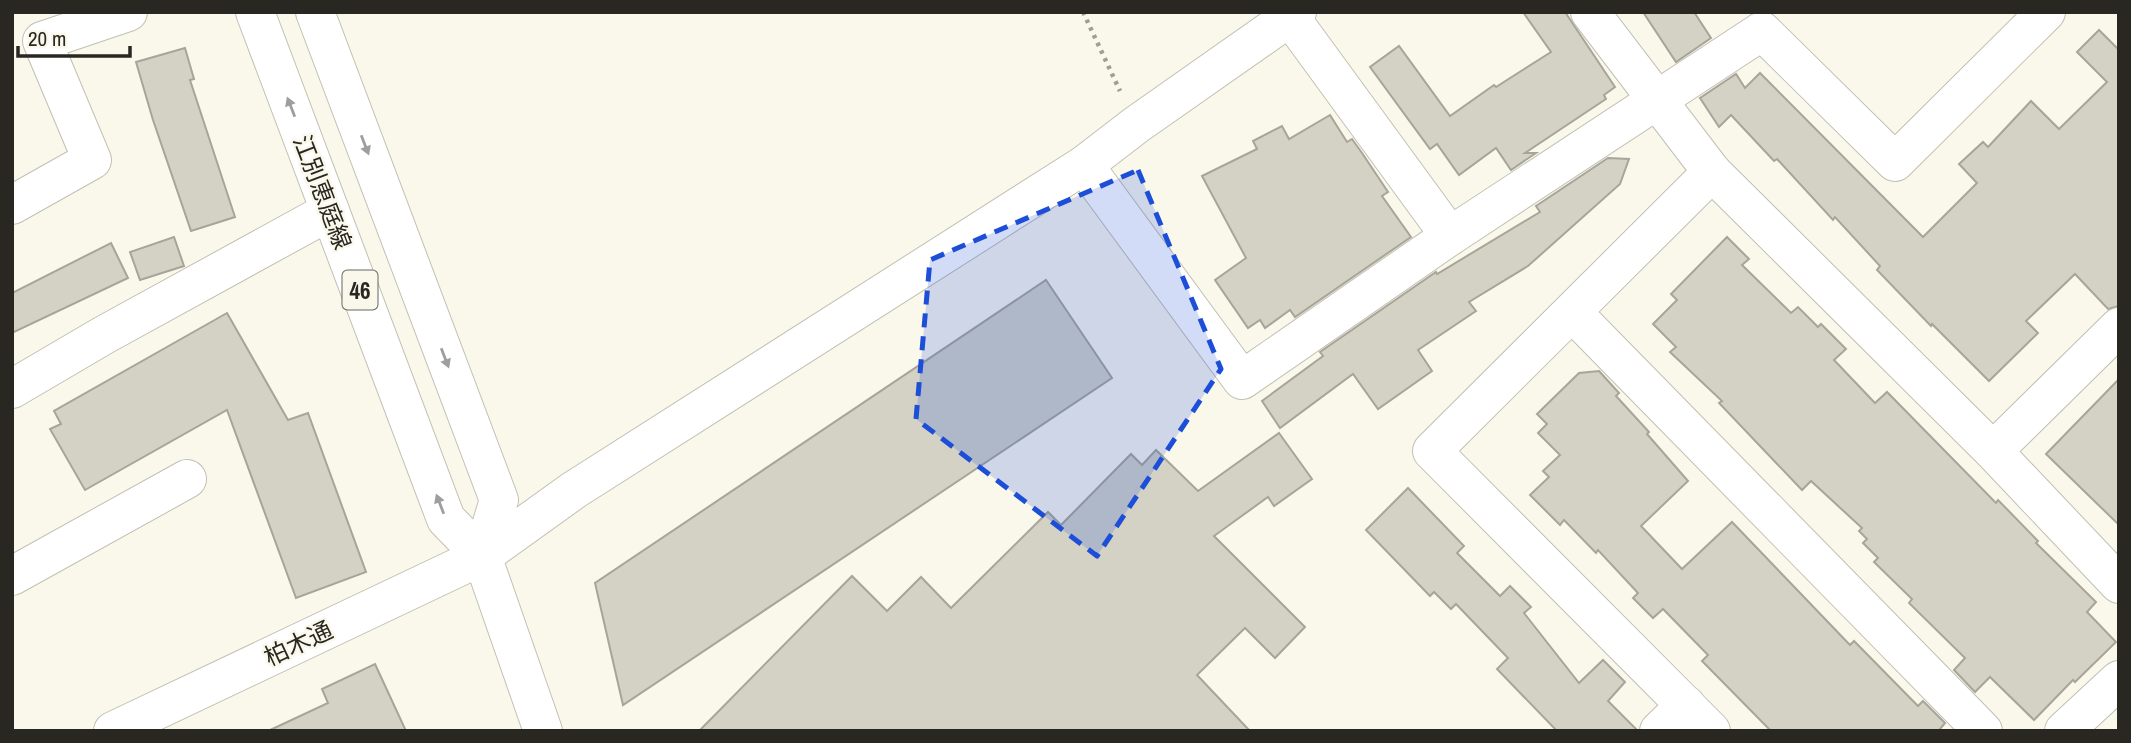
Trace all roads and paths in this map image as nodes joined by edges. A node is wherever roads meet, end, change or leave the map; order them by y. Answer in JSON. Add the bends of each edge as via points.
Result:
{"nodes":[{"id":1,"x":128,"y":12,"type":"edge"},
{"id":2,"x":256,"y":12,"type":"edge"},
{"id":3,"x":315,"y":12,"type":"edge"},
{"id":4,"x":1083,"y":12,"type":"edge"},
{"id":5,"x":1590,"y":12,"type":"edge"},
{"id":6,"x":2046,"y":12,"type":"edge"},
{"id":7,"x":1293,"y":15,"type":"edge"},
{"id":8,"x":27,"y":42,"type":"edge"},
{"id":9,"x":1655,"y":99,"type":"junction"},
{"id":10,"x":1136,"y":125,"type":"junction"},
{"id":11,"x":1084,"y":165,"type":"junction"},
{"id":12,"x":1712,"y":173,"type":"junction"},
{"id":13,"x":12,"y":205,"type":"edge"},
{"id":14,"x":330,"y":211,"type":"junction"},
{"id":15,"x":1450,"y":236,"type":"junction"},
{"id":16,"x":1573,"y":313,"type":"junction"},
{"id":17,"x":2119,"y":327,"type":"edge"},
{"id":18,"x":12,"y":389,"type":"edge"},
{"id":19,"x":1993,"y":451,"type":"junction"},
{"id":20,"x":187,"y":479,"type":"dead end"},
{"id":21,"x":482,"y":556,"type":"junction"},
{"id":22,"x":12,"y":576,"type":"edge"},
{"id":23,"x":2119,"y":584,"type":"edge"},
{"id":24,"x":2119,"y":680,"type":"edge"},
{"id":25,"x":1685,"y":722,"type":"edge"},
{"id":26,"x":113,"y":731,"type":"edge"},
{"id":27,"x":543,"y":731,"type":"edge"},
{"id":28,"x":1983,"y":731,"type":"edge"},
{"id":29,"x":2064,"y":731,"type":"edge"}],
"edges":[{"from":1,"to":8,"type":"street"},
{"from":14,"to":2,"type":"street","name":"江別恵庭線","number":"46","one_way":true},
{"from":3,"to":21,"type":"street","number":"46","one_way":true,"via":[[499,500]]},
{"from":4,"to":10,"type":"path"},
{"from":5,"to":9,"type":"street"},
{"from":6,"to":9,"type":"street","via":[[1895,162],[1762,31]]},
{"from":7,"to":10,"type":"street","name":"柏木通"},
{"from":7,"to":15,"type":"street"},
{"from":8,"to":13,"type":"street","via":[[92,160]]},
{"from":9,"to":12,"type":"street"},
{"from":9,"to":15,"type":"street"},
{"from":10,"to":11,"type":"street","name":"柏木通"},
{"from":11,"to":15,"type":"street","via":[[1241,380]]},
{"from":11,"to":21,"type":"street","name":"柏木通","via":[[585,483]]},
{"from":12,"to":16,"type":"street"},
{"from":12,"to":19,"type":"street"},
{"from":14,"to":18,"type":"street"},
{"from":21,"to":14,"type":"street","name":"江別恵庭線","number":"46","one_way":true,"via":[[446,519]]},
{"from":16,"to":25,"type":"street","via":[[1432,451]]},
{"from":16,"to":28,"type":"street"},
{"from":17,"to":19,"type":"street"},
{"from":19,"to":23,"type":"street"},
{"from":20,"to":22,"type":"street"},
{"from":21,"to":26,"type":"street","name":"柏木通"},
{"from":21,"to":27,"type":"street","name":"江別恵庭線","number":"46"},
{"from":24,"to":29,"type":"street"}]}
